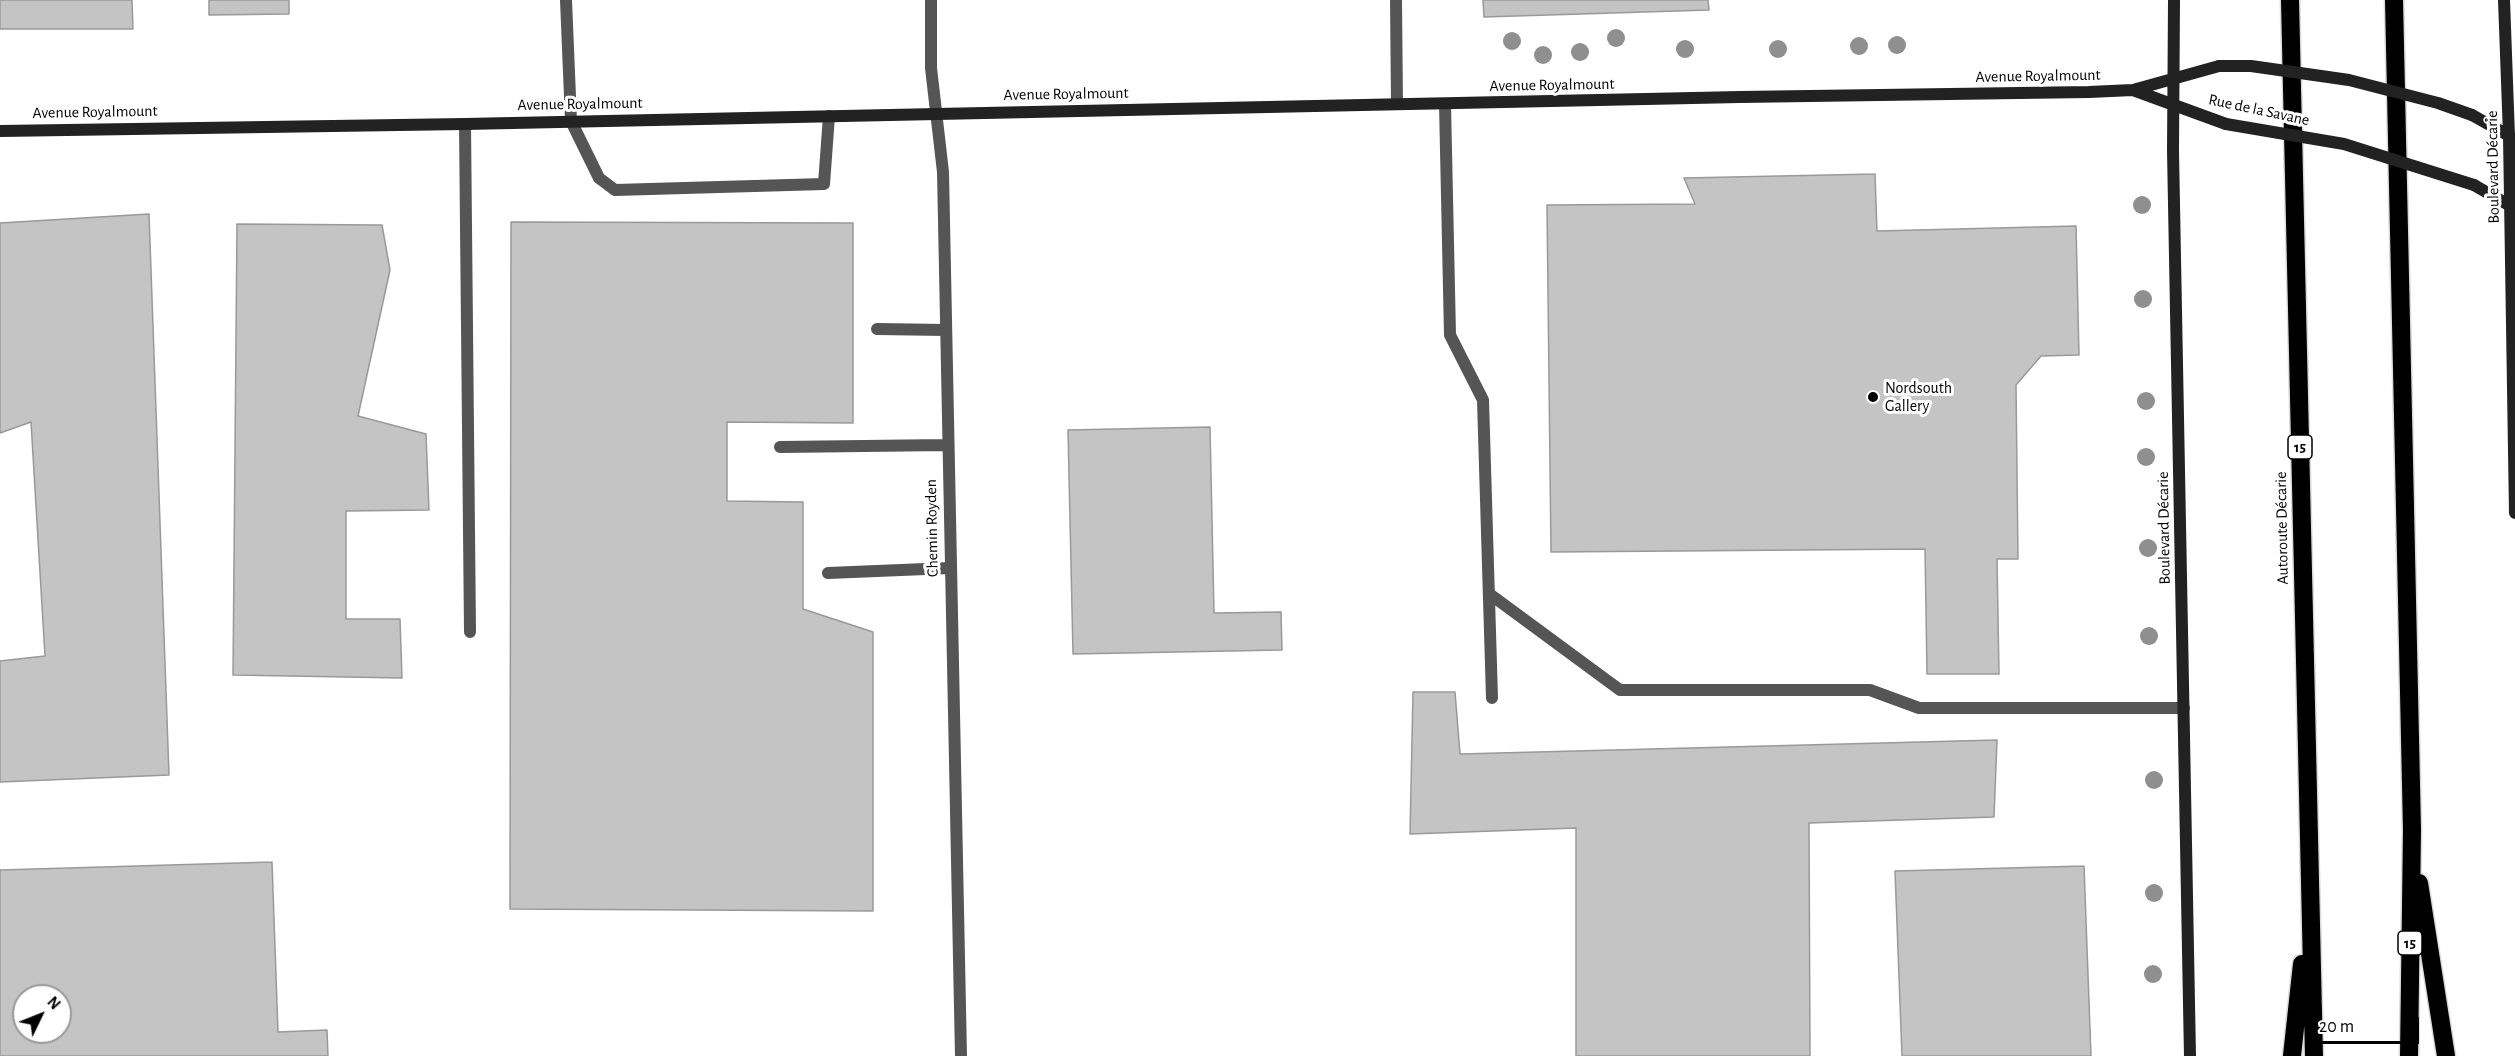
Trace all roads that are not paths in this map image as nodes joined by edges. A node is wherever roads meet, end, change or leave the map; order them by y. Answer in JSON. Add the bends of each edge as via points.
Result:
{"nodes":[{"id":1,"x":566,"y":0,"type":"edge"},
{"id":2,"x":931,"y":0,"type":"edge"},
{"id":3,"x":1396,"y":0,"type":"edge"},
{"id":4,"x":2174,"y":0,"type":"edge"},
{"id":5,"x":2290,"y":0,"type":"edge"},
{"id":6,"x":2394,"y":0,"type":"edge"},
{"id":7,"x":2504,"y":0,"type":"edge"},
{"id":8,"x":2173,"y":79,"type":"junction"},
{"id":9,"x":2133,"y":90,"type":"junction"},
{"id":10,"x":1397,"y":104,"type":"junction"},
{"id":11,"x":1445,"y":104,"type":"junction"},
{"id":12,"x":2173,"y":105,"type":"junction"},
{"id":13,"x":937,"y":114,"type":"junction"},
{"id":14,"x":829,"y":116,"type":"junction"},
{"id":15,"x":571,"y":121,"type":"junction"},
{"id":16,"x":465,"y":124,"type":"junction"},
{"id":17,"x":0,"y":131,"type":"edge"},
{"id":18,"x":2512,"y":138,"type":"edge"},
{"id":19,"x":2513,"y":208,"type":"edge"},
{"id":20,"x":878,"y":329,"type":"dead end"},
{"id":21,"x":946,"y":330,"type":"junction"},
{"id":22,"x":947,"y":445,"type":"junction"},
{"id":23,"x":780,"y":447,"type":"dead end"},
{"id":24,"x":2515,"y":513,"type":"edge"},
{"id":25,"x":950,"y":568,"type":"junction"},
{"id":26,"x":828,"y":573,"type":"dead end"},
{"id":27,"x":1491,"y":595,"type":"junction"},
{"id":28,"x":470,"y":632,"type":"dead end"},
{"id":29,"x":1492,"y":698,"type":"dead end"},
{"id":30,"x":2184,"y":708,"type":"junction"},
{"id":31,"x":2412,"y":831,"type":"junction"},
{"id":32,"x":2310,"y":894,"type":"junction"},
{"id":33,"x":961,"y":1056,"type":"edge"},
{"id":34,"x":2190,"y":1056,"type":"edge"},
{"id":35,"x":2292,"y":1056,"type":"edge"},
{"id":36,"x":2314,"y":1056,"type":"edge"},
{"id":37,"x":2409,"y":1056,"type":"edge"},
{"id":38,"x":2446,"y":1056,"type":"edge"}],
"edges":[{"from":1,"to":15,"type":"lane"},
{"from":2,"to":13,"type":"lane","name":"Chemin Royden","via":[[931,68]]},
{"from":3,"to":10,"type":"lane"},
{"from":4,"to":8,"type":"street","name":"Boulevard Décarie"},
{"from":5,"to":32,"type":"highway","name":"Autoroute Décarie","number":"15"},
{"from":6,"to":31,"type":"highway","number":"15"},
{"from":7,"to":18,"type":"street","name":"Boulevard Décarie"},
{"from":8,"to":9,"type":"street","name":"Rue de la Savane"},
{"from":8,"to":12,"type":"street","name":"Boulevard Décarie"},
{"from":8,"to":18,"type":"street","name":"Rue de la Savane","bridge":true,"via":[[2225,64],[2349,80],[2472,115]]},
{"from":9,"to":11,"type":"street","name":"Avenue Royalmount"},
{"from":9,"to":12,"type":"street","name":"Rue de la Savane"},
{"from":10,"to":11,"type":"street","name":"Avenue Royalmount"},
{"from":10,"to":13,"type":"street","name":"Avenue Royalmount"},
{"from":11,"to":27,"type":"lane","via":[[1450,334],[1483,400]]},
{"from":12,"to":19,"type":"street","name":"Rue de la Savane","bridge":true,"via":[[2226,124],[2344,144],[2401,160],[2474,185]]},
{"from":12,"to":30,"type":"street","name":"Boulevard Décarie"},
{"from":13,"to":14,"type":"street","name":"Avenue Royalmount"},
{"from":13,"to":21,"type":"lane","name":"Chemin Royden","via":[[943,172]]},
{"from":14,"to":15,"type":"street","name":"Avenue Royalmount"},
{"from":14,"to":15,"type":"lane","via":[[824,184],[615,190],[599,178]]},
{"from":15,"to":16,"type":"street","name":"Avenue Royalmount"},
{"from":16,"to":17,"type":"street","name":"Avenue Royalmount"},
{"from":16,"to":28,"type":"lane"},
{"from":18,"to":19,"type":"street","name":"Boulevard Décarie"},
{"from":19,"to":24,"type":"street","name":"Boulevard Décarie"},
{"from":20,"to":21,"type":"lane"},
{"from":21,"to":22,"type":"lane","name":"Chemin Royden"},
{"from":22,"to":23,"type":"lane"},
{"from":22,"to":25,"type":"lane","name":"Chemin Royden"},
{"from":25,"to":26,"type":"lane"},
{"from":25,"to":33,"type":"lane","name":"Chemin Royden"},
{"from":27,"to":29,"type":"lane"},
{"from":27,"to":30,"type":"lane","via":[[1620,690],[1870,690],[1919,708]]},
{"from":30,"to":34,"type":"street","name":"Boulevard Décarie"},
{"from":31,"to":37,"type":"highway","number":"15"},
{"from":31,"to":38,"type":"highway"},
{"from":32,"to":35,"type":"highway"},
{"from":32,"to":36,"type":"highway","name":"Autoroute Décarie","number":"15"}]}
